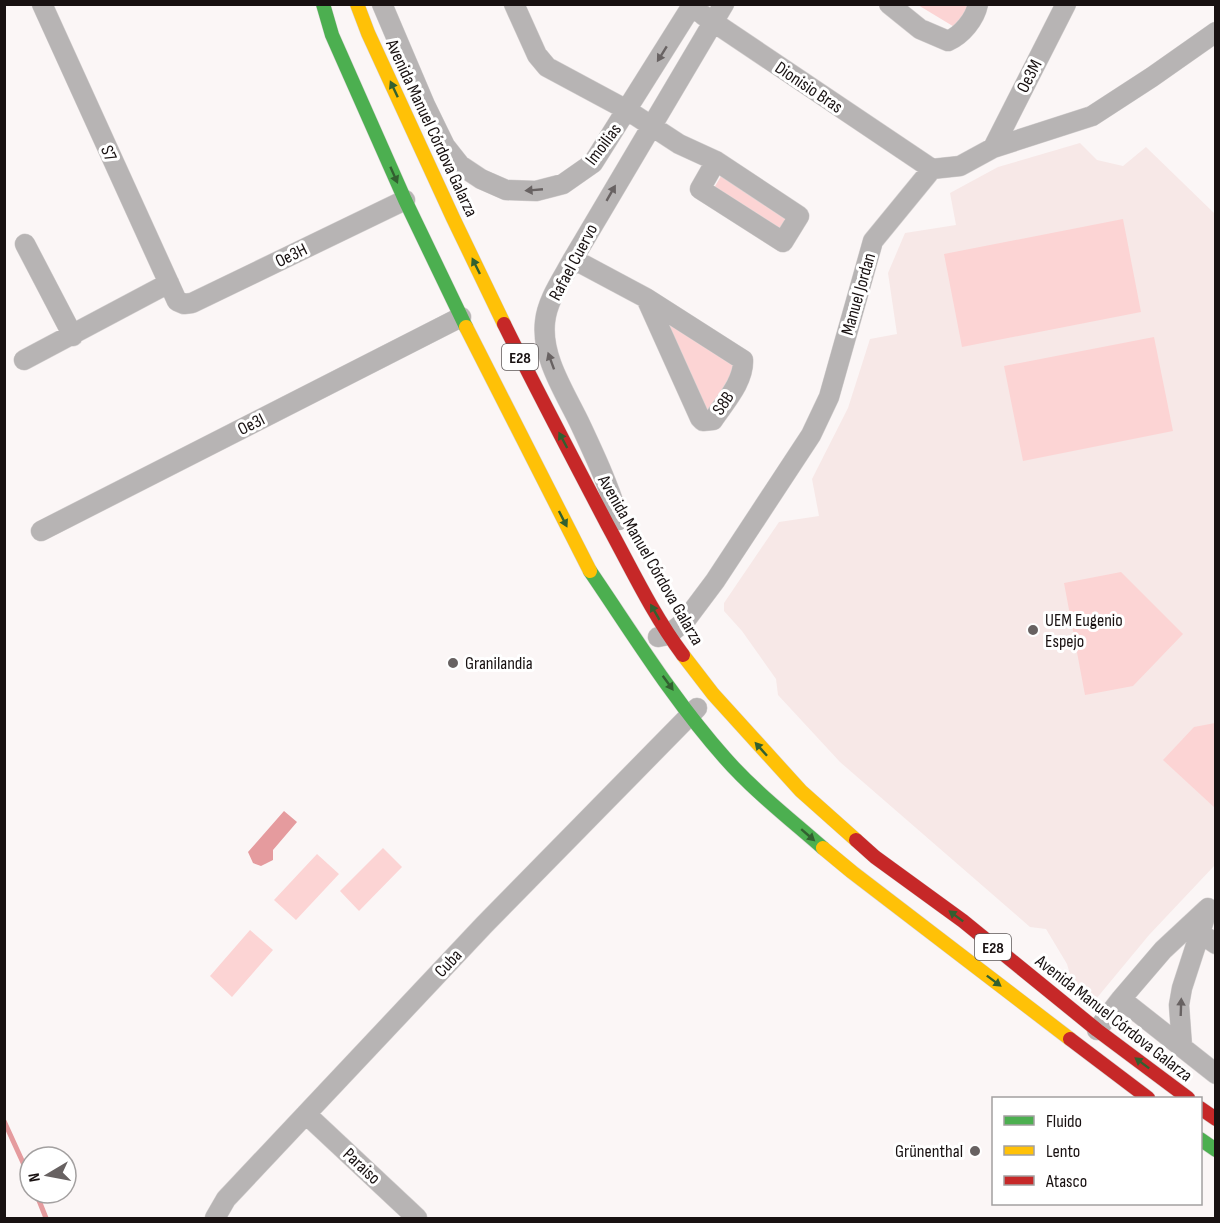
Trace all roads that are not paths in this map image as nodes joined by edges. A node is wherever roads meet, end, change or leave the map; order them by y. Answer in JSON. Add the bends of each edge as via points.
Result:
{"nodes":[{"id":1,"x":42,"y":4,"type":"edge"},
{"id":2,"x":322,"y":4,"type":"edge"},
{"id":3,"x":357,"y":4,"type":"edge"},
{"id":4,"x":382,"y":4,"type":"edge"},
{"id":5,"x":514,"y":4,"type":"edge"},
{"id":6,"x":724,"y":4,"type":"edge"},
{"id":7,"x":889,"y":4,"type":"edge"},
{"id":8,"x":978,"y":4,"type":"edge"},
{"id":9,"x":1066,"y":4,"type":"edge"},
{"id":10,"x":690,"y":6,"type":"edge"},
{"id":11,"x":713,"y":22,"type":"junction"},
{"id":12,"x":1215,"y":32,"type":"edge"},
{"id":13,"x":627,"y":110,"type":"junction"},
{"id":14,"x":650,"y":125,"type":"junction"},
{"id":15,"x":993,"y":148,"type":"junction"},
{"id":16,"x":716,"y":162,"type":"junction"},
{"id":17,"x":932,"y":169,"type":"junction"},
{"id":18,"x":405,"y":200,"type":"junction"},
{"id":19,"x":25,"y":244,"type":"dead end"},
{"id":20,"x":573,"y":259,"type":"junction"},
{"id":21,"x":173,"y":292,"type":"junction"},
{"id":22,"x":646,"y":298,"type":"junction"},
{"id":23,"x":461,"y":318,"type":"junction"},
{"id":24,"x":73,"y":336,"type":"junction"},
{"id":25,"x":24,"y":360,"type":"dead end"},
{"id":26,"x":41,"y":531,"type":"dead end"},
{"id":27,"x":633,"y":572,"type":"junction"},
{"id":28,"x":668,"y":634,"type":"junction"},
{"id":29,"x":636,"y":639,"type":"junction"},
{"id":30,"x":713,"y":694,"type":"junction"},
{"id":31,"x":690,"y":714,"type":"junction"},
{"id":32,"x":1212,"y":904,"type":"edge"},
{"id":33,"x":1208,"y":938,"type":"edge"},
{"id":34,"x":1121,"y":999,"type":"junction"},
{"id":35,"x":1097,"y":1030,"type":"junction"},
{"id":36,"x":1182,"y":1046,"type":"junction"},
{"id":37,"x":1215,"y":1074,"type":"edge"},
{"id":38,"x":1147,"y":1097,"type":"edge"},
{"id":39,"x":1187,"y":1097,"type":"edge"},
{"id":40,"x":1202,"y":1109,"type":"edge"},
{"id":41,"x":306,"y":1114,"type":"junction"},
{"id":42,"x":1215,"y":1119,"type":"edge"},
{"id":43,"x":1202,"y":1140,"type":"edge"},
{"id":44,"x":1215,"y":1150,"type":"edge"},
{"id":45,"x":412,"y":1217,"type":"edge"},
{"id":46,"x":215,"y":1218,"type":"edge"}],
"edges":[{"from":1,"to":21,"type":"street","name":"S7"},
{"from":2,"to":18,"type":"main road","number":"E28","one_way":true},
{"from":27,"to":3,"type":"main road","name":"Avenida Manuel Córdova Galarza","number":"E28","one_way":true,"via":[[533,383],[453,218]]},
{"from":13,"to":4,"type":"street","name":"Imoilias","one_way":true,"via":[[593,163],[563,184],[537,191],[506,189],[481,179],[460,165],[446,146]]},
{"from":5,"to":13,"type":"street","via":[[541,62]]},
{"from":6,"to":11,"type":"street","name":"Rafael Cuervo"},
{"from":7,"to":8,"type":"street","via":[[920,29],[948,41],[964,29],[976,14]]},
{"from":9,"to":15,"type":"street","name":"Oe3M"},
{"from":10,"to":11,"type":"street","name":"Dionisio Bras"},
{"from":10,"to":13,"type":"street","name":"Imoilias","one_way":true},
{"from":11,"to":14,"type":"street","name":"Rafael Cuervo"},
{"from":11,"to":17,"type":"street","name":"Dionisio Bras"},
{"from":12,"to":15,"type":"street","via":[[1092,116]]},
{"from":13,"to":14,"type":"street"},
{"from":14,"to":16,"type":"street"},
{"from":20,"to":14,"type":"street","name":"Rafael Cuervo","one_way":true},
{"from":15,"to":17,"type":"street","via":[[960,166]]},
{"from":16,"to":16,"type":"street","via":[[799,216],[783,242],[700,189]]},
{"from":17,"to":28,"type":"street","name":"Manuel Jordan","via":[[873,241],[829,397],[811,435],[715,581],[685,621]]},
{"from":18,"to":21,"type":"street","name":"Oe3H","via":[[192,303],[184,304]]},
{"from":18,"to":23,"type":"main road","number":"E28"},
{"from":19,"to":24,"type":"street"},
{"from":20,"to":22,"type":"street","name":"S8B"},
{"from":27,"to":20,"type":"street","name":"Rafael Cuervo","one_way":true,"via":[[606,482],[551,362],[545,340],[545,320],[552,299]]},
{"from":21,"to":24,"type":"street"},
{"from":22,"to":22,"type":"street","name":"S8B","via":[[700,418],[713,420],[740,377],[743,360]]},
{"from":23,"to":26,"type":"street","name":"Oe3I"},
{"from":23,"to":29,"type":"main road","number":"E28","one_way":true,"via":[[587,566]]},
{"from":24,"to":25,"type":"street"},
{"from":28,"to":27,"type":"main road","name":"Avenida Manuel Córdova Galarza","number":"E28","one_way":true},
{"from":28,"to":29,"type":"street"},
{"from":28,"to":30,"type":"main road","name":"Avenida Manuel Córdova Galarza","number":"E28"},
{"from":29,"to":31,"type":"main road","number":"E28","one_way":true},
{"from":30,"to":31,"type":"street"},
{"from":35,"to":30,"type":"main road","name":"Avenida Manuel Córdova Galarza","number":"E28","one_way":true,"via":[[858,842],[788,779]]},
{"from":31,"to":38,"type":"main road","number":"E28","one_way":true,"via":[[725,758],[763,796],[852,872]]},
{"from":31,"to":41,"type":"street","name":"Cuba"},
{"from":32,"to":33,"type":"street"},
{"from":32,"to":34,"type":"street","via":[[1163,950]]},
{"from":36,"to":33,"type":"street","one_way":true,"via":[[1182,988]]},
{"from":34,"to":35,"type":"street"},
{"from":34,"to":36,"type":"street"},
{"from":39,"to":35,"type":"main road","name":"Avenida Manuel Córdova Galarza","number":"E28","one_way":true},
{"from":36,"to":37,"type":"street"},
{"from":40,"to":42,"type":"main road"},
{"from":41,"to":45,"type":"street","name":"Paraiso"},
{"from":41,"to":46,"type":"street","name":"Cuba","via":[[226,1199]]},
{"from":43,"to":44,"type":"main road"}]}
